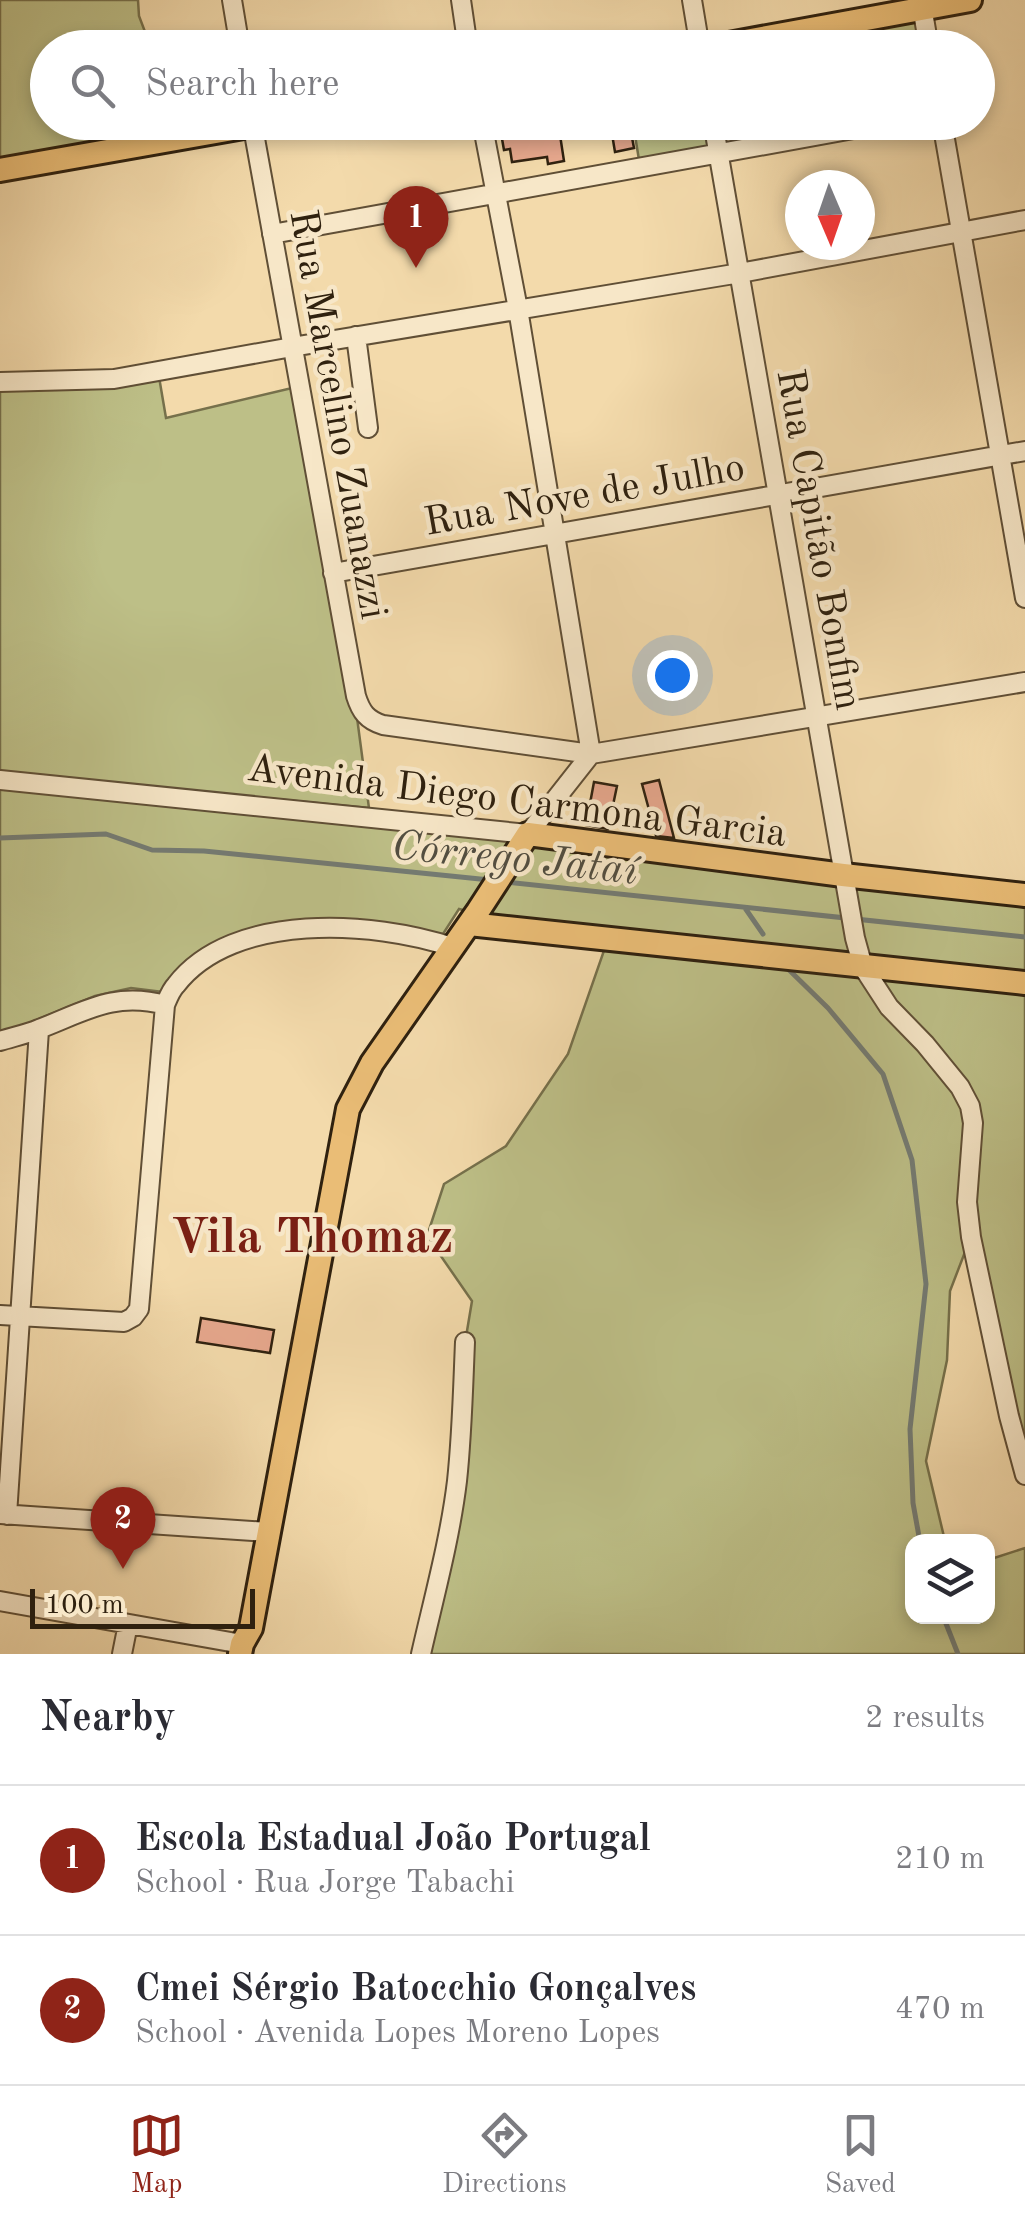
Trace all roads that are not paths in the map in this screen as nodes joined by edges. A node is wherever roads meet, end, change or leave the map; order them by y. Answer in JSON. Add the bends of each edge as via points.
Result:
{"nodes":[{"id":1,"x":232,"y":0,"type":"edge"},
{"id":2,"x":461,"y":0,"type":"edge"},
{"id":3,"x":692,"y":0,"type":"edge"},
{"id":4,"x":970,"y":0,"type":"edge"},
{"id":5,"x":921,"y":5,"type":"edge"},
{"id":6,"x":237,"y":30,"type":"edge"},
{"id":7,"x":465,"y":30,"type":"edge"},
{"id":8,"x":700,"y":30,"type":"edge"},
{"id":9,"x":795,"y":30,"type":"edge"},
{"id":10,"x":926,"y":30,"type":"edge"},
{"id":11,"x":168,"y":140,"type":"edge"},
{"id":12,"x":260,"y":140,"type":"edge"},
{"id":13,"x":485,"y":140,"type":"edge"},
{"id":14,"x":717,"y":140,"type":"edge"},
{"id":15,"x":795,"y":140,"type":"edge"},
{"id":16,"x":945,"y":140,"type":"edge"},
{"id":17,"x":720,"y":154,"type":"junction"},
{"id":18,"x":0,"y":170,"type":"edge"},
{"id":19,"x":496,"y":195,"type":"junction"},
{"id":20,"x":1025,"y":220,"type":"edge"},
{"id":21,"x":961,"y":232,"type":"junction"},
{"id":22,"x":272,"y":234,"type":"junction"},
{"id":23,"x":740,"y":273,"type":"junction"},
{"id":24,"x":518,"y":309,"type":"junction"},
{"id":25,"x":356,"y":336,"type":"junction"},
{"id":26,"x":292,"y":346,"type":"junction"},
{"id":27,"x":0,"y":382,"type":"edge"},
{"id":28,"x":368,"y":428,"type":"dead end"},
{"id":29,"x":1025,"y":451,"type":"edge"},
{"id":30,"x":1001,"y":456,"type":"junction"},
{"id":31,"x":777,"y":494,"type":"junction"},
{"id":32,"x":556,"y":535,"type":"junction"},
{"id":33,"x":333,"y":573,"type":"junction"},
{"id":34,"x":1025,"y":598,"type":"edge"},
{"id":35,"x":1025,"y":682,"type":"edge"},
{"id":36,"x":816,"y":716,"type":"junction"},
{"id":37,"x":592,"y":754,"type":"junction"},
{"id":38,"x":0,"y":780,"type":"edge"},
{"id":39,"x":524,"y":840,"type":"junction"},
{"id":40,"x":843,"y":875,"type":"junction"},
{"id":41,"x":1025,"y":894,"type":"edge"},
{"id":42,"x":474,"y":917,"type":"junction"},
{"id":43,"x":452,"y":947,"type":"junction"},
{"id":44,"x":864,"y":968,"type":"junction"},
{"id":45,"x":1025,"y":983,"type":"edge"},
{"id":46,"x":165,"y":1005,"type":"junction"},
{"id":47,"x":39,"y":1030,"type":"junction"},
{"id":48,"x":0,"y":1041,"type":"edge"},
{"id":49,"x":0,"y":1314,"type":"edge"},
{"id":50,"x":20,"y":1316,"type":"junction"},
{"id":51,"x":464,"y":1342,"type":"dead end"},
{"id":52,"x":1025,"y":1474,"type":"edge"},
{"id":53,"x":3,"y":1515,"type":"edge"},
{"id":54,"x":268,"y":1532,"type":"junction"},
{"id":55,"x":1,"y":1607,"type":"edge"},
{"id":56,"x":128,"y":1624,"type":"junction"},
{"id":57,"x":248,"y":1645,"type":"edge"},
{"id":58,"x":122,"y":1654,"type":"edge"},
{"id":59,"x":421,"y":1654,"type":"edge"}],
"edges":[{"from":1,"to":6,"type":"street"},
{"from":2,"to":7,"type":"street"},
{"from":3,"to":8,"type":"street"},
{"from":4,"to":5,"type":"main road"},
{"from":5,"to":9,"type":"main road"},
{"from":5,"to":10,"type":"street"},
{"from":11,"to":18,"type":"main road"},
{"from":12,"to":22,"type":"street","name":"Rua Marcelino Zuanazzi"},
{"from":13,"to":19,"type":"street"},
{"from":14,"to":17,"type":"street","name":"Rua Capitão Bonfim"},
{"from":15,"to":17,"type":"street"},
{"from":16,"to":21,"type":"street"},
{"from":17,"to":19,"type":"street"},
{"from":17,"to":23,"type":"street","name":"Rua Capitão Bonfim"},
{"from":19,"to":22,"type":"street"},
{"from":19,"to":24,"type":"street"},
{"from":20,"to":21,"type":"street"},
{"from":21,"to":23,"type":"street"},
{"from":21,"to":30,"type":"street"},
{"from":22,"to":26,"type":"street","name":"Rua Marcelino Zuanazzi"},
{"from":23,"to":24,"type":"street"},
{"from":23,"to":31,"type":"street","name":"Rua Capitão Bonfim"},
{"from":24,"to":25,"type":"street"},
{"from":24,"to":32,"type":"street"},
{"from":25,"to":26,"type":"street"},
{"from":25,"to":28,"type":"street"},
{"from":26,"to":27,"type":"street","via":[[114,379]]},
{"from":26,"to":33,"type":"street","name":"Rua Marcelino Zuanazzi"},
{"from":29,"to":30,"type":"street","name":"Rua Nove de Julho"},
{"from":30,"to":31,"type":"street","name":"Rua Nove de Julho"},
{"from":30,"to":34,"type":"street"},
{"from":31,"to":32,"type":"street","name":"Rua Nove de Julho"},
{"from":31,"to":36,"type":"street","name":"Rua Capitão Bonfim"},
{"from":32,"to":33,"type":"street","name":"Rua Nove de Julho"},
{"from":32,"to":37,"type":"street"},
{"from":33,"to":37,"type":"street","name":"Rua Marcelino Zuanazzi","via":[[364,716],[384,725]]},
{"from":35,"to":36,"type":"street"},
{"from":36,"to":37,"type":"street"},
{"from":36,"to":40,"type":"street","name":"Rua Capitão Bonfim"},
{"from":37,"to":39,"type":"street"},
{"from":38,"to":39,"type":"street","name":"Avenida Diego Carmona Garcia"},
{"from":39,"to":40,"type":"main road","name":"Avenida Diego Carmona Garcia"},
{"from":39,"to":42,"type":"main road"},
{"from":40,"to":41,"type":"main road","name":"Avenida Diego Carmona Garcia"},
{"from":40,"to":44,"type":"street","name":"Rua Capitão Bonfim"},
{"from":42,"to":43,"type":"main road"},
{"from":42,"to":44,"type":"main road"},
{"from":43,"to":46,"type":"street","via":[[388,930],[264,934],[225,946],[197,965]]},
{"from":43,"to":54,"type":"main road","via":[[348,1109]]},
{"from":44,"to":45,"type":"main road"},
{"from":44,"to":52,"type":"street","name":"Rua Capitão Bonfim","via":[[970,1106],[970,1237]]},
{"from":46,"to":47,"type":"street","via":[[103,1003]]},
{"from":46,"to":50,"type":"street","via":[[140,1304],[133,1317],[118,1322]]},
{"from":47,"to":48,"type":"street"},
{"from":47,"to":50,"type":"street"},
{"from":49,"to":50,"type":"street"},
{"from":50,"to":53,"type":"street"},
{"from":51,"to":59,"type":"street","via":[[456,1485]]},
{"from":53,"to":54,"type":"street"},
{"from":54,"to":57,"type":"main road"},
{"from":55,"to":56,"type":"street"},
{"from":56,"to":57,"type":"street"},
{"from":56,"to":58,"type":"street"}]}
